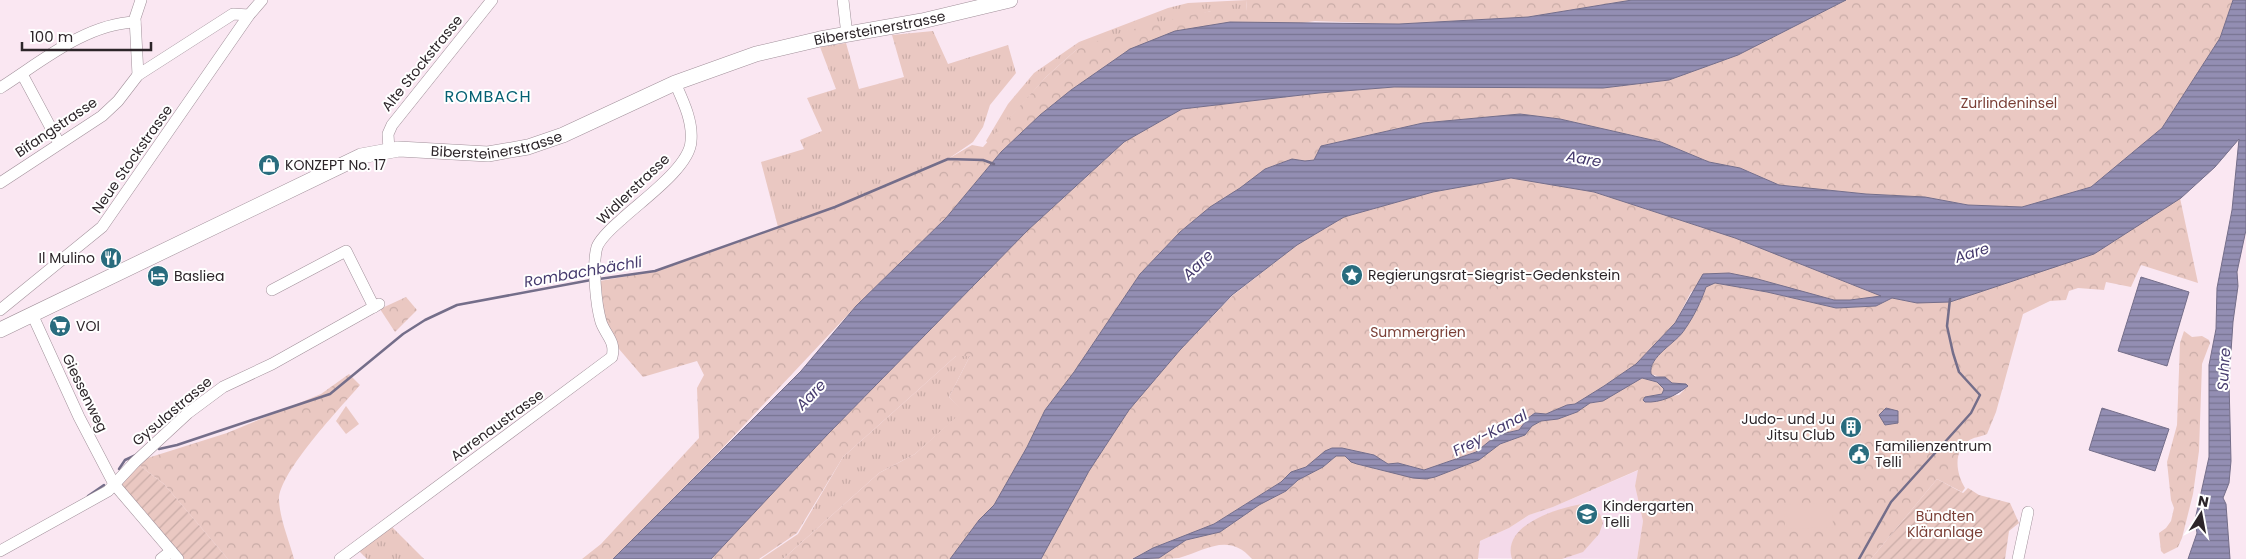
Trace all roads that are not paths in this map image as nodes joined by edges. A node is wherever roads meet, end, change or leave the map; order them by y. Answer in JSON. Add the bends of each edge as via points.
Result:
{"nodes":[{"id":1,"x":141,"y":0,"type":"edge"},
{"id":2,"x":262,"y":0,"type":"edge"},
{"id":3,"x":492,"y":0,"type":"edge"},
{"id":4,"x":843,"y":0,"type":"edge"},
{"id":5,"x":1010,"y":0,"type":"edge"},
{"id":6,"x":249,"y":15,"type":"junction"},
{"id":7,"x":135,"y":22,"type":"junction"},
{"id":8,"x":847,"y":35,"type":"junction"},
{"id":9,"x":22,"y":74,"type":"junction"},
{"id":10,"x":138,"y":75,"type":"junction"},
{"id":11,"x":675,"y":83,"type":"junction"},
{"id":12,"x":0,"y":88,"type":"edge"},
{"id":13,"x":59,"y":143,"type":"junction"},
{"id":14,"x":389,"y":150,"type":"junction"},
{"id":15,"x":0,"y":183,"type":"edge"},
{"id":16,"x":596,"y":284,"type":"joint"},
{"id":17,"x":272,"y":290,"type":"dead end"},
{"id":18,"x":0,"y":310,"type":"edge"},
{"id":19,"x":32,"y":314,"type":"junction"},
{"id":20,"x":0,"y":330,"type":"edge"},
{"id":21,"x":114,"y":484,"type":"junction"},
{"id":22,"x":2028,"y":512,"type":"dead end"},
{"id":23,"x":0,"y":551,"type":"edge"},
{"id":24,"x":174,"y":555,"type":"edge"},
{"id":25,"x":161,"y":559,"type":"edge"},
{"id":26,"x":340,"y":559,"type":"edge"},
{"id":27,"x":2018,"y":559,"type":"edge"}],
"edges":[{"from":1,"to":7,"type":"street"},
{"from":2,"to":6,"type":"street","name":"Neue Stockstrasse"},
{"from":3,"to":14,"type":"street","name":"Alte Stockstrasse","via":[[390,128]]},
{"from":4,"to":8,"type":"street"},
{"from":5,"to":8,"type":"main road","name":"Bibersteinerstrasse"},
{"from":6,"to":10,"type":"street","name":"Bifangstrasse","via":[[233,14]]},
{"from":6,"to":18,"type":"street","name":"Neue Stockstrasse","via":[[102,228]]},
{"from":7,"to":9,"type":"street","via":[[99,29]]},
{"from":7,"to":10,"type":"street"},
{"from":8,"to":11,"type":"main road","name":"Bibersteinerstrasse","via":[[761,52]]},
{"from":9,"to":12,"type":"street"},
{"from":9,"to":13,"type":"street"},
{"from":10,"to":13,"type":"street","name":"Bifangstrasse","via":[[102,116]]},
{"from":11,"to":14,"type":"main road","name":"Bibersteinerstrasse","via":[[555,138],[517,150],[468,154],[410,148]]},
{"from":11,"to":16,"type":"street","name":"Widlerstrasse","via":[[691,126],[692,142],[688,154],[680,166],[598,245]]},
{"from":13,"to":15,"type":"street","name":"Bifangstrasse"},
{"from":14,"to":19,"type":"main road","name":"Bibersteinerstrasse","via":[[361,156],[338,166]]},
{"from":16,"to":26,"type":"street","name":"Aarenaustrasse","via":[[601,321],[613,342],[610,359]]},
{"from":17,"to":21,"type":"street","name":"Gysulastrasse","via":[[346,251],[377,305],[224,387],[188,413]]},
{"from":19,"to":20,"type":"main road","name":"Bibersteinerstrasse"},
{"from":19,"to":21,"type":"street","name":"Giessenweg"},
{"from":21,"to":23,"type":"street","name":"Gysulastrasse","via":[[108,491]]},
{"from":21,"to":24,"type":"street","name":"Giessenweg"},
{"from":22,"to":27,"type":"street"},
{"from":24,"to":25,"type":"street"}]}
